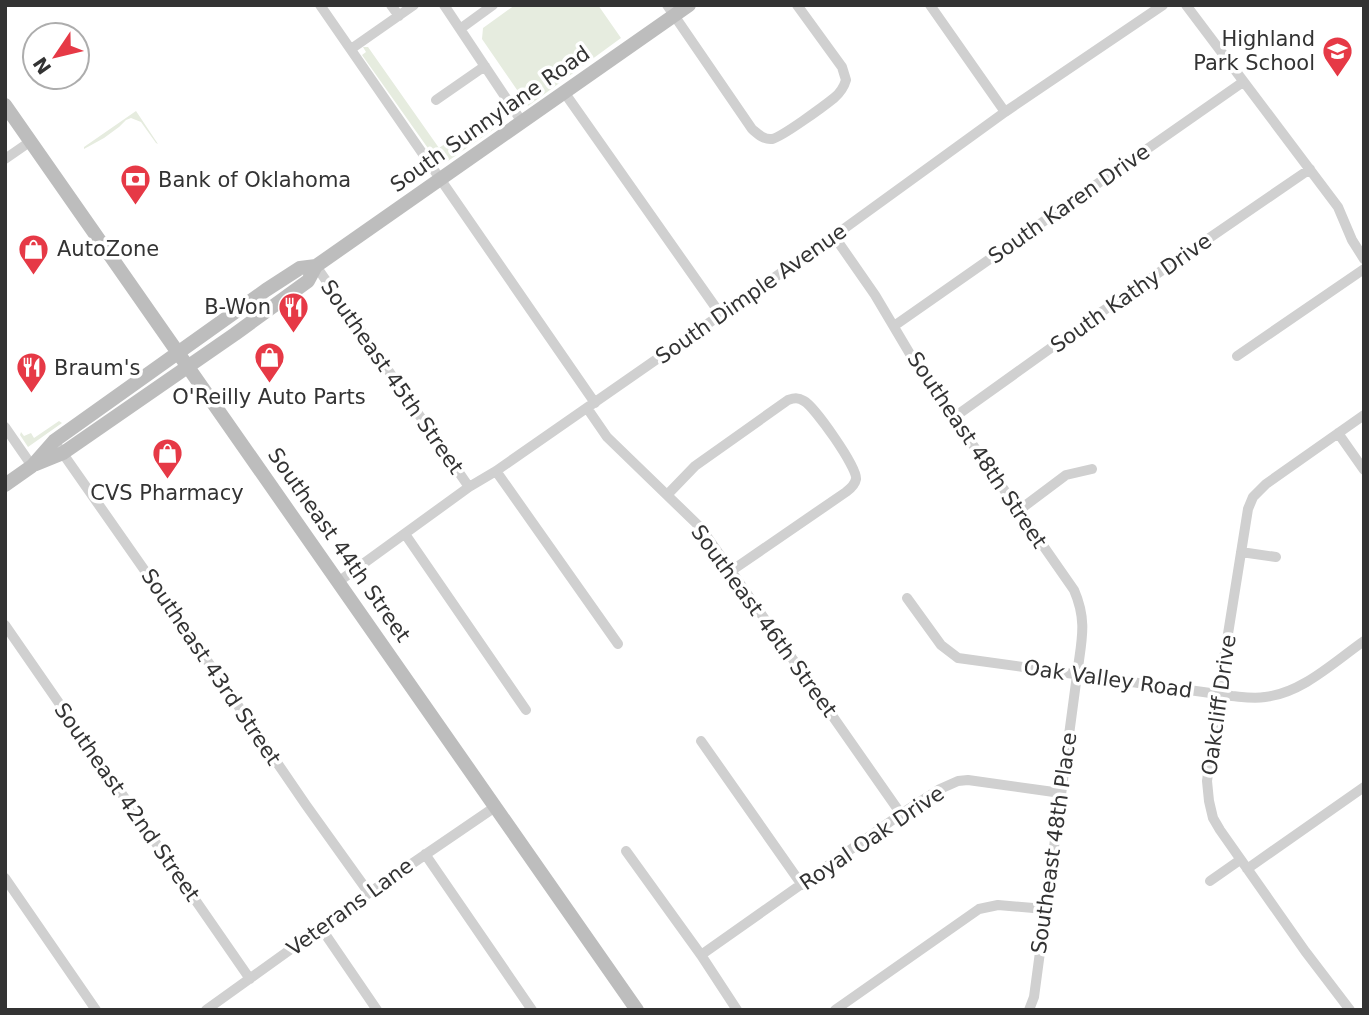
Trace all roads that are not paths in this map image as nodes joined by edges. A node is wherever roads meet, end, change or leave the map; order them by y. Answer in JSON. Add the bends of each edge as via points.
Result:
{"nodes":[{"id":1,"x":320,"y":5,"type":"edge"},
{"id":2,"x":391,"y":5,"type":"edge"},
{"id":3,"x":414,"y":5,"type":"edge"},
{"id":4,"x":444,"y":5,"type":"edge"},
{"id":5,"x":493,"y":5,"type":"edge"},
{"id":6,"x":689,"y":5,"type":"edge"},
{"id":7,"x":797,"y":5,"type":"edge"},
{"id":8,"x":930,"y":5,"type":"edge"},
{"id":9,"x":1163,"y":5,"type":"edge"},
{"id":10,"x":1186,"y":5,"type":"edge"},
{"id":11,"x":670,"y":11,"type":"edge"},
{"id":12,"x":399,"y":16,"type":"junction"},
{"id":13,"x":460,"y":29,"type":"junction"},
{"id":14,"x":351,"y":49,"type":"junction"},
{"id":15,"x":485,"y":66,"type":"junction"},
{"id":16,"x":1243,"y":82,"type":"junction"},
{"id":17,"x":564,"y":92,"type":"junction"},
{"id":18,"x":436,"y":100,"type":"dead end"},
{"id":19,"x":5,"y":104,"type":"edge"},
{"id":20,"x":1005,"y":112,"type":"junction"},
{"id":21,"x":522,"y":122,"type":"junction"},
{"id":22,"x":31,"y":141,"type":"junction"},
{"id":23,"x":5,"y":159,"type":"edge"},
{"id":24,"x":1310,"y":169,"type":"junction"},
{"id":25,"x":440,"y":180,"type":"junction"},
{"id":26,"x":834,"y":236,"type":"junction"},
{"id":27,"x":1364,"y":259,"type":"edge"},
{"id":28,"x":316,"y":266,"type":"junction"},
{"id":29,"x":1364,"y":269,"type":"edge"},
{"id":30,"x":721,"y":315,"type":"junction"},
{"id":31,"x":894,"y":326,"type":"junction"},
{"id":32,"x":178,"y":351,"type":"junction"},
{"id":33,"x":1237,"y":356,"type":"dead end"},
{"id":34,"x":188,"y":366,"type":"junction"},
{"id":35,"x":591,"y":406,"type":"junction"},
{"id":36,"x":1364,"y":415,"type":"edge"},
{"id":37,"x":953,"y":418,"type":"junction"},
{"id":38,"x":5,"y":427,"type":"edge"},
{"id":39,"x":1338,"y":433,"type":"junction"},
{"id":40,"x":59,"y":447,"type":"junction"},
{"id":41,"x":32,"y":466,"type":"junction"},
{"id":42,"x":1092,"y":468,"type":"dead end"},
{"id":43,"x":1364,"y":470,"type":"edge"},
{"id":44,"x":496,"y":471,"type":"junction"},
{"id":45,"x":5,"y":485,"type":"edge"},
{"id":46,"x":469,"y":487,"type":"junction"},
{"id":47,"x":667,"y":495,"type":"junction"},
{"id":48,"x":1018,"y":511,"type":"junction"},
{"id":49,"x":405,"y":534,"type":"junction"},
{"id":50,"x":1241,"y":552,"type":"junction"},
{"id":51,"x":1276,"y":557,"type":"dead end"},
{"id":52,"x":731,"y":571,"type":"junction"},
{"id":53,"x":338,"y":582,"type":"junction"},
{"id":54,"x":907,"y":598,"type":"dead end"},
{"id":55,"x":5,"y":625,"type":"edge"},
{"id":56,"x":1364,"y":641,"type":"edge"},
{"id":57,"x":618,"y":645,"type":"dead end"},
{"id":58,"x":1077,"y":675,"type":"junction"},
{"id":59,"x":1220,"y":695,"type":"junction"},
{"id":60,"x":526,"y":710,"type":"dead end"},
{"id":61,"x":701,"y":741,"type":"dead end"},
{"id":62,"x":1364,"y":787,"type":"edge"},
{"id":63,"x":1061,"y":793,"type":"junction"},
{"id":64,"x":495,"y":807,"type":"junction"},
{"id":65,"x":901,"y":814,"type":"junction"},
{"id":66,"x":626,"y":851,"type":"dead end"},
{"id":67,"x":425,"y":854,"type":"junction"},
{"id":68,"x":1240,"y":860,"type":"junction"},
{"id":69,"x":1247,"y":869,"type":"junction"},
{"id":70,"x":5,"y":878,"type":"edge"},
{"id":71,"x":1210,"y":881,"type":"dead end"},
{"id":72,"x":802,"y":886,"type":"junction"},
{"id":73,"x":369,"y":893,"type":"junction"},
{"id":74,"x":1045,"y":909,"type":"junction"},
{"id":75,"x":321,"y":928,"type":"junction"},
{"id":76,"x":701,"y":955,"type":"junction"},
{"id":77,"x":250,"y":979,"type":"junction"},
{"id":78,"x":96,"y":1010,"type":"edge"},
{"id":79,"x":206,"y":1010,"type":"edge"},
{"id":80,"x":377,"y":1010,"type":"edge"},
{"id":81,"x":532,"y":1010,"type":"edge"},
{"id":82,"x":637,"y":1010,"type":"edge"},
{"id":83,"x":737,"y":1010,"type":"edge"},
{"id":84,"x":835,"y":1010,"type":"edge"},
{"id":85,"x":1029,"y":1010,"type":"edge"},
{"id":86,"x":1350,"y":1010,"type":"edge"}],
"edges":[{"from":1,"to":14,"type":"street","name":"Southeast 46th Street"},
{"from":2,"to":12,"type":"street"},
{"from":3,"to":12,"type":"street"},
{"from":4,"to":13,"type":"street"},
{"from":5,"to":13,"type":"street"},
{"from":6,"to":11,"type":"main road","name":"South Sunnylane Road"},
{"from":7,"to":11,"type":"street","via":[[842,67],[846,80],[835,97],[772,139],[760,137],[752,129]]},
{"from":8,"to":20,"type":"street"},
{"from":9,"to":20,"type":"street","name":"South Dimple Avenue"},
{"from":10,"to":16,"type":"street"},
{"from":11,"to":17,"type":"main road","name":"South Sunnylane Road"},
{"from":12,"to":14,"type":"street"},
{"from":13,"to":15,"type":"street"},
{"from":14,"to":25,"type":"street","name":"Southeast 46th Street"},
{"from":15,"to":18,"type":"street"},
{"from":15,"to":21,"type":"street"},
{"from":16,"to":24,"type":"street"},
{"from":16,"to":31,"type":"street","name":"South Karen Drive"},
{"from":17,"to":21,"type":"main road","name":"South Sunnylane Road"},
{"from":17,"to":30,"type":"street"},
{"from":19,"to":22,"type":"main road","name":"Southeast 44th Street"},
{"from":20,"to":26,"type":"street","name":"South Dimple Avenue"},
{"from":21,"to":25,"type":"main road","name":"South Sunnylane Road"},
{"from":22,"to":23,"type":"street"},
{"from":22,"to":32,"type":"main road","name":"Southeast 44th Street"},
{"from":24,"to":27,"type":"street","via":[[1338,207]]},
{"from":24,"to":37,"type":"street","name":"South Kathy Drive"},
{"from":25,"to":28,"type":"main road","name":"South Sunnylane Road"},
{"from":25,"to":35,"type":"street","name":"Southeast 46th Street"},
{"from":26,"to":30,"type":"street","name":"South Dimple Avenue"},
{"from":26,"to":31,"type":"street","name":"Southeast 48th Street"},
{"from":28,"to":32,"type":"main road","name":"South Sunnylane Road","via":[[300,268]]},
{"from":28,"to":34,"type":"main road","name":"South Sunnylane Road","via":[[308,281]]},
{"from":28,"to":46,"type":"street","name":"Southeast 45th Street"},
{"from":29,"to":33,"type":"street"},
{"from":30,"to":35,"type":"street","name":"South Dimple Avenue"},
{"from":31,"to":37,"type":"street","name":"Southeast 48th Street"},
{"from":32,"to":34,"type":"main road","name":"Southeast 44th Street"},
{"from":32,"to":40,"type":"main road","name":"South Sunnylane Road"},
{"from":34,"to":40,"type":"main road","name":"South Sunnylane Road"},
{"from":34,"to":53,"type":"main road","name":"Southeast 44th Street"},
{"from":35,"to":44,"type":"street","name":"South Dimple Avenue"},
{"from":35,"to":47,"type":"street","name":"Southeast 46th Street","via":[[607,437]]},
{"from":36,"to":39,"type":"street","name":"Oakcliff Drive"},
{"from":37,"to":48,"type":"street","name":"Southeast 48th Street"},
{"from":38,"to":41,"type":"street"},
{"from":39,"to":43,"type":"street"},
{"from":39,"to":50,"type":"street","name":"Oakcliff Drive","via":[[1258,490],[1245,516]]},
{"from":40,"to":41,"type":"main road","name":"South Sunnylane Road"},
{"from":40,"to":73,"type":"street","name":"Southeast 43rd Street"},
{"from":41,"to":45,"type":"main road","name":"South Sunnylane Road"},
{"from":42,"to":48,"type":"street","via":[[1066,475]]},
{"from":44,"to":46,"type":"street","name":"South Dimple Avenue"},
{"from":44,"to":57,"type":"street","name":"Southeast 45th Street"},
{"from":46,"to":49,"type":"street","name":"South Dimple Avenue"},
{"from":47,"to":52,"type":"street","name":"Southeast 46th Street","via":[[701,528]]},
{"from":47,"to":52,"type":"street","via":[[695,466],[788,400],[800,398],[812,407],[853,466],[855,483]]},
{"from":48,"to":58,"type":"street","name":"Southeast 48th Street","via":[[1078,600],[1083,626]]},
{"from":49,"to":53,"type":"street","name":"South Dimple Avenue"},
{"from":49,"to":60,"type":"street"},
{"from":50,"to":51,"type":"street"},
{"from":50,"to":59,"type":"street","name":"Oakcliff Drive"},
{"from":52,"to":65,"type":"street","name":"Southeast 46th Street"},
{"from":53,"to":64,"type":"main road","name":"Southeast 44th Street"},
{"from":54,"to":58,"type":"street","name":"Oak Valley Road","via":[[941,645],[958,658]]},
{"from":55,"to":77,"type":"street","name":"Southeast 42nd Street"},
{"from":56,"to":59,"type":"street","name":"Oak Valley Road","via":[[1309,680],[1280,694],[1253,698]]},
{"from":58,"to":59,"type":"street","name":"Oak Valley Road"},
{"from":58,"to":63,"type":"street","name":"Southeast 48th Place"},
{"from":59,"to":68,"type":"street","name":"Oakcliff Drive","via":[[1209,801],[1213,818]]},
{"from":61,"to":72,"type":"street"},
{"from":62,"to":69,"type":"street"},
{"from":63,"to":65,"type":"street","name":"Royal Oak Drive","via":[[958,781]]},
{"from":63,"to":74,"type":"street","name":"Southeast 48th Place"},
{"from":64,"to":67,"type":"street","name":"Veterans Lane"},
{"from":64,"to":82,"type":"main road","name":"Southeast 44th Street"},
{"from":65,"to":72,"type":"street","name":"Royal Oak Drive"},
{"from":66,"to":76,"type":"street"},
{"from":67,"to":73,"type":"street","name":"Veterans Lane"},
{"from":67,"to":81,"type":"street"},
{"from":68,"to":69,"type":"street","name":"Oakcliff Drive"},
{"from":68,"to":71,"type":"street"},
{"from":69,"to":86,"type":"street","name":"Oakcliff Drive"},
{"from":70,"to":78,"type":"street"},
{"from":72,"to":76,"type":"street","name":"Royal Oak Drive"},
{"from":73,"to":75,"type":"street","name":"Veterans Lane"},
{"from":74,"to":84,"type":"street","via":[[998,905],[979,909]]},
{"from":74,"to":85,"type":"street","name":"Southeast 48th Place"},
{"from":75,"to":77,"type":"street","name":"Veterans Lane"},
{"from":75,"to":80,"type":"street"},
{"from":76,"to":83,"type":"street"},
{"from":77,"to":79,"type":"street","name":"Veterans Lane"}]}
